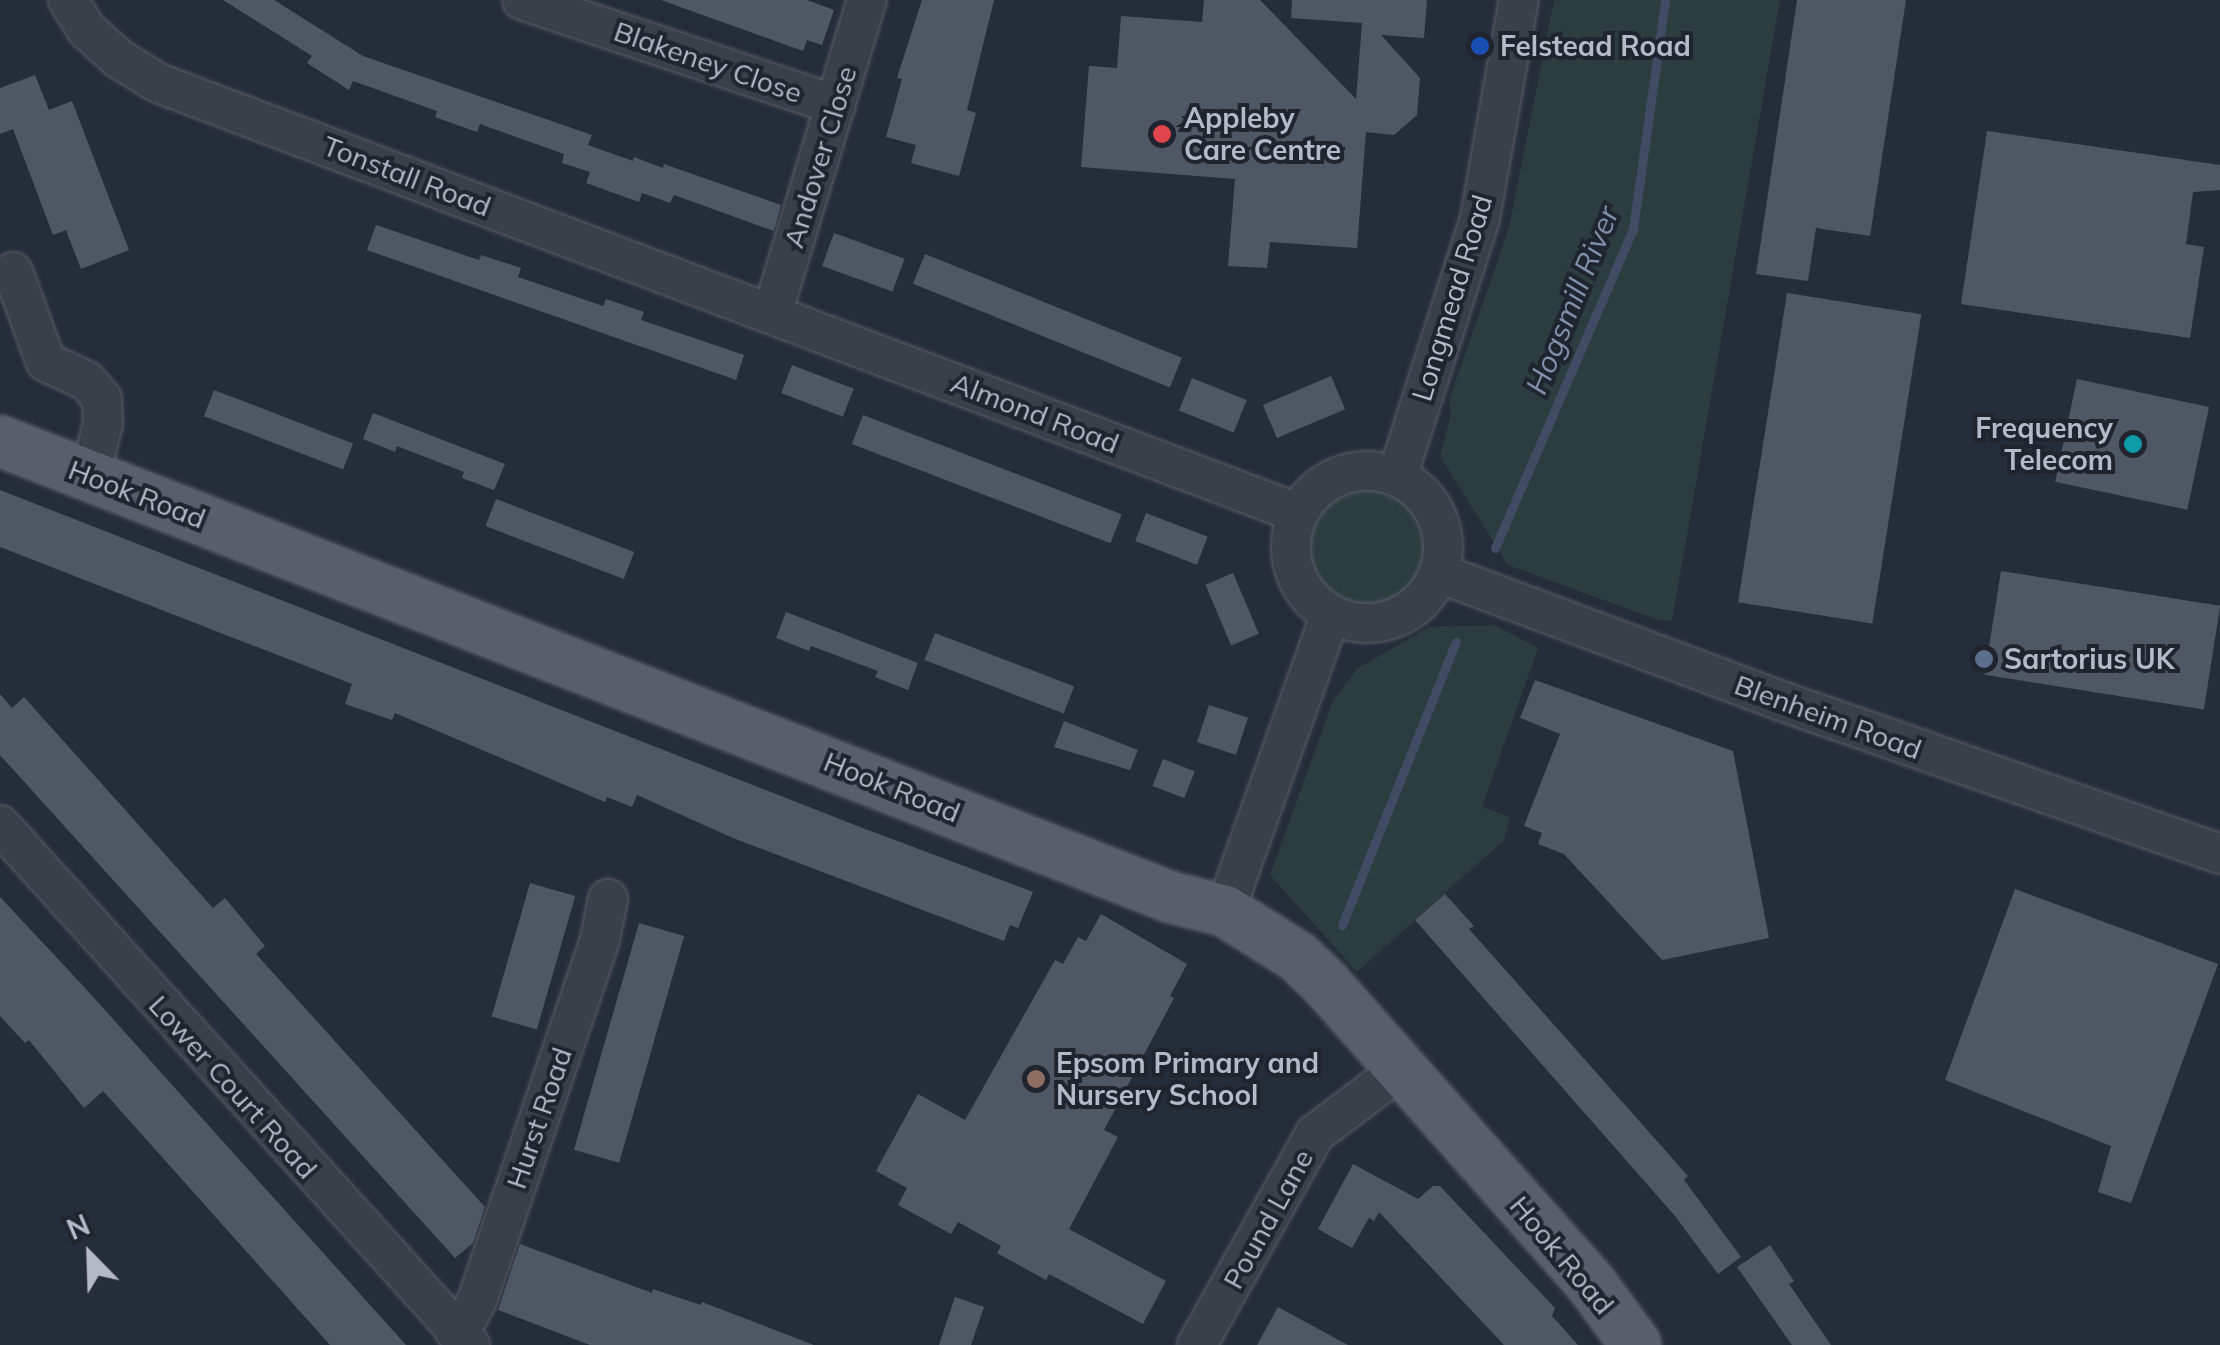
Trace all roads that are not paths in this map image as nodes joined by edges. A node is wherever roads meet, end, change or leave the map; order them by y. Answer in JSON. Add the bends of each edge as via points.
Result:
{"nodes":[{"id":1,"x":68,"y":0,"type":"edge"},
{"id":2,"x":522,"y":0,"type":"edge"},
{"id":3,"x":867,"y":0,"type":"edge"},
{"id":4,"x":1519,"y":0,"type":"edge"},
{"id":5,"x":836,"y":106,"type":"junction"},
{"id":6,"x":13,"y":272,"type":"dead end"},
{"id":7,"x":772,"y":314,"type":"junction"},
{"id":8,"x":0,"y":441,"type":"edge"},
{"id":9,"x":90,"y":476,"type":"junction"},
{"id":10,"x":1397,"y":476,"type":"junction"},
{"id":11,"x":1298,"y":513,"type":"junction"},
{"id":12,"x":1439,"y":573,"type":"junction"},
{"id":13,"x":1331,"y":614,"type":"junction"},
{"id":14,"x":0,"y":825,"type":"edge"},
{"id":15,"x":2220,"y":854,"type":"edge"},
{"id":16,"x":608,"y":900,"type":"dead end"},
{"id":17,"x":1225,"y":911,"type":"junction"},
{"id":18,"x":1401,"y":1070,"type":"junction"},
{"id":19,"x":462,"y":1338,"type":"edge"},
{"id":20,"x":1197,"y":1345,"type":"edge"},
{"id":21,"x":1636,"y":1345,"type":"edge"}],
"edges":[{"from":1,"to":7,"type":"street","name":"Tonstall Road","via":[[118,59],[158,83]]},
{"from":2,"to":5,"type":"street","name":"Blakeney Close"},
{"from":3,"to":5,"type":"street","name":"Andover Close"},
{"from":4,"to":10,"type":"street","name":"Longmead Road","via":[[1480,218]]},
{"from":5,"to":7,"type":"street","name":"Andover Close"},
{"from":6,"to":9,"type":"street","via":[[46,362],[87,381],[102,400]]},
{"from":7,"to":11,"type":"street","name":"Almond Road"},
{"from":8,"to":9,"type":"main road","name":"Hook Road"},
{"from":9,"to":17,"type":"main road","name":"Hook Road","via":[[1170,897]]},
{"from":10,"to":11,"type":"street","via":[[1347,473],[1314,492]]},
{"from":10,"to":12,"type":"street","via":[[1434,510],[1443,535]]},
{"from":11,"to":13,"type":"street","via":[[1293,568],[1310,598]]},
{"from":12,"to":13,"type":"street","via":[[1426,596],[1386,621],[1360,623]]},
{"from":12,"to":15,"type":"street","name":"Blenheim Road"},
{"from":13,"to":17,"type":"street"},
{"from":14,"to":19,"type":"street","name":"Lower Court Road"},
{"from":16,"to":19,"type":"street","name":"Hurst Road"},
{"from":17,"to":18,"type":"main road","name":"Hook Road","via":[[1298,957]]},
{"from":18,"to":20,"type":"street","name":"Pound Lane","via":[[1314,1134]]},
{"from":18,"to":21,"type":"main road","name":"Hook Road","via":[[1592,1285]]}]}
